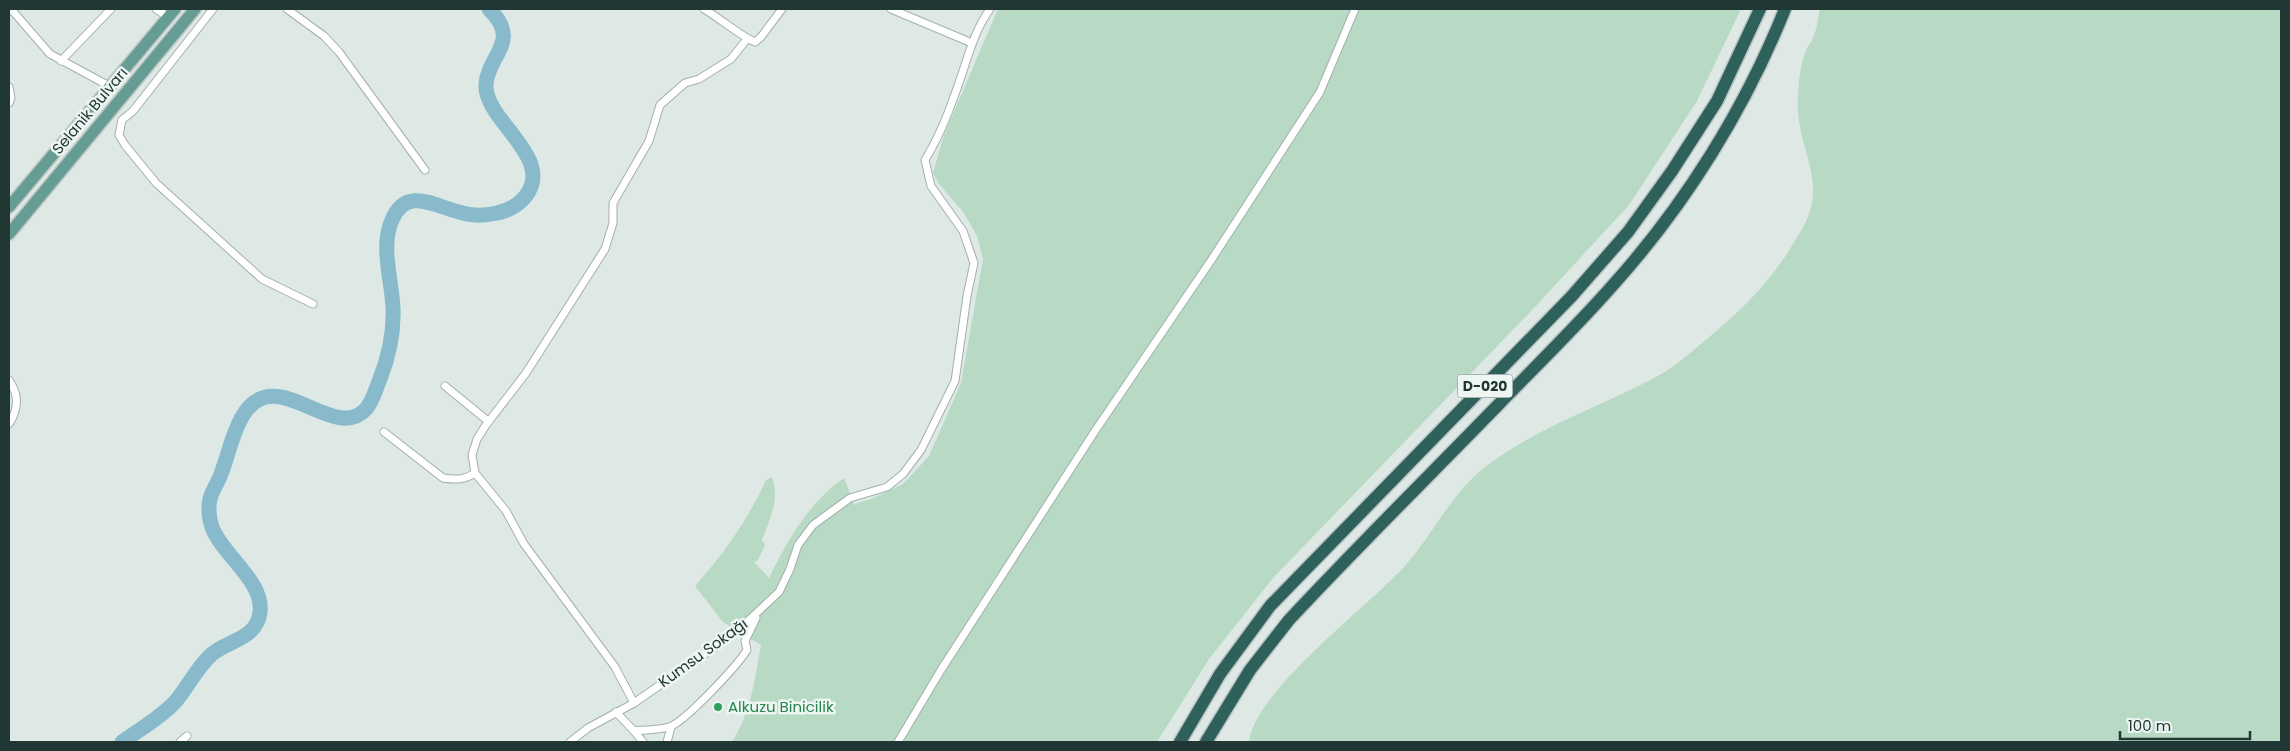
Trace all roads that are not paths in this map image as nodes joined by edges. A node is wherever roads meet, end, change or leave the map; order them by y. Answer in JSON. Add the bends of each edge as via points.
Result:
{"nodes":[{"id":1,"x":11,"y":9,"type":"edge"},
{"id":2,"x":111,"y":9,"type":"edge"},
{"id":3,"x":156,"y":9,"type":"edge"},
{"id":4,"x":195,"y":9,"type":"edge"},
{"id":5,"x":213,"y":9,"type":"edge"},
{"id":6,"x":287,"y":9,"type":"edge"},
{"id":7,"x":704,"y":9,"type":"edge"},
{"id":8,"x":782,"y":9,"type":"edge"},
{"id":9,"x":891,"y":9,"type":"edge"},
{"id":10,"x":990,"y":9,"type":"edge"},
{"id":11,"x":1355,"y":9,"type":"edge"},
{"id":12,"x":1760,"y":9,"type":"edge"},
{"id":13,"x":1785,"y":9,"type":"edge"},
{"id":14,"x":171,"y":13,"type":"edge"},
{"id":15,"x":747,"y":39,"type":"junction"},
{"id":16,"x":972,"y":43,"type":"junction"},
{"id":17,"x":61,"y":61,"type":"junction"},
{"id":18,"x":9,"y":87,"type":"edge"},
{"id":19,"x":111,"y":87,"type":"junction"},
{"id":20,"x":9,"y":103,"type":"edge"},
{"id":21,"x":425,"y":170,"type":"dead end"},
{"id":22,"x":9,"y":207,"type":"edge"},
{"id":23,"x":9,"y":234,"type":"edge"},
{"id":24,"x":313,"y":304,"type":"dead end"},
{"id":25,"x":9,"y":380,"type":"edge"},
{"id":26,"x":445,"y":386,"type":"dead end"},
{"id":27,"x":488,"y":421,"type":"junction"},
{"id":28,"x":9,"y":424,"type":"edge"},
{"id":29,"x":384,"y":432,"type":"dead end"},
{"id":30,"x":475,"y":473,"type":"junction"},
{"id":31,"x":760,"y":611,"type":"junction"},
{"id":32,"x":634,"y":703,"type":"junction"},
{"id":33,"x":616,"y":712,"type":"junction"},
{"id":34,"x":671,"y":727,"type":"junction"},
{"id":35,"x":634,"y":731,"type":"junction"},
{"id":36,"x":187,"y":736,"type":"dead end"},
{"id":37,"x":180,"y":742,"type":"edge"},
{"id":38,"x":570,"y":742,"type":"edge"},
{"id":39,"x":643,"y":742,"type":"edge"},
{"id":40,"x":667,"y":742,"type":"edge"},
{"id":41,"x":898,"y":742,"type":"edge"},
{"id":42,"x":1180,"y":742,"type":"edge"},
{"id":43,"x":1206,"y":742,"type":"edge"}],
"edges":[{"from":1,"to":17,"type":"street","via":[[50,54]]},
{"from":2,"to":17,"type":"street"},
{"from":3,"to":14,"type":"street"},
{"from":4,"to":23,"type":"main road","name":"Selanik Bulvarı"},
{"from":5,"to":24,"type":"street","via":[[133,111],[122,120],[119,135],[156,183],[262,279]]},
{"from":6,"to":21,"type":"street","via":[[340,52]]},
{"from":7,"to":15,"type":"street"},
{"from":8,"to":15,"type":"street","via":[[761,37],[755,42]]},
{"from":9,"to":16,"type":"street"},
{"from":10,"to":16,"type":"street"},
{"from":11,"to":41,"type":"street","via":[[1320,92],[1095,431]]},
{"from":12,"to":42,"type":"highway","number":"D-020","via":[[1717,100],[1628,232],[1571,297],[1270,606],[1220,674]]},
{"from":13,"to":43,"type":"highway","number":"D-020","via":[[1765,56],[1726,129],[1652,239],[1590,310],[1289,620],[1241,682]]},
{"from":14,"to":19,"type":"main road","name":"Selanik Bulvarı"},
{"from":15,"to":27,"type":"street","via":[[731,58],[699,79],[685,83],[660,105],[649,141],[613,203],[613,223],[605,249],[526,373]]},
{"from":16,"to":31,"type":"street","via":[[953,101],[925,160],[931,186],[963,232],[974,263],[966,296],[955,381],[921,450],[903,474],[887,487],[850,498],[813,525],[798,545],[780,592]]},
{"from":17,"to":19,"type":"street"},
{"from":18,"to":20,"type":"street"},
{"from":19,"to":22,"type":"main road","name":"Selanik Bulvarı"},
{"from":25,"to":28,"type":"street","via":[[18,401]]},
{"from":26,"to":27,"type":"street"},
{"from":27,"to":30,"type":"street","via":[[472,455]]},
{"from":29,"to":30,"type":"street","via":[[443,478],[466,479]]},
{"from":30,"to":32,"type":"street","via":[[506,511],[524,544],[615,667]]},
{"from":31,"to":32,"type":"street","name":"Kumsu Sokağı","via":[[706,654]]},
{"from":31,"to":34,"type":"street","name":"Kumsu Sokağı","via":[[750,626],[745,641],[747,650],[740,661],[697,706]]},
{"from":32,"to":33,"type":"street","name":"Kumsu Sokağı"},
{"from":33,"to":35,"type":"street"},
{"from":33,"to":38,"type":"street","name":"Kumsu Sokağı"},
{"from":34,"to":35,"type":"street"},
{"from":34,"to":40,"type":"street"},
{"from":35,"to":39,"type":"street"},
{"from":36,"to":37,"type":"street"}]}
